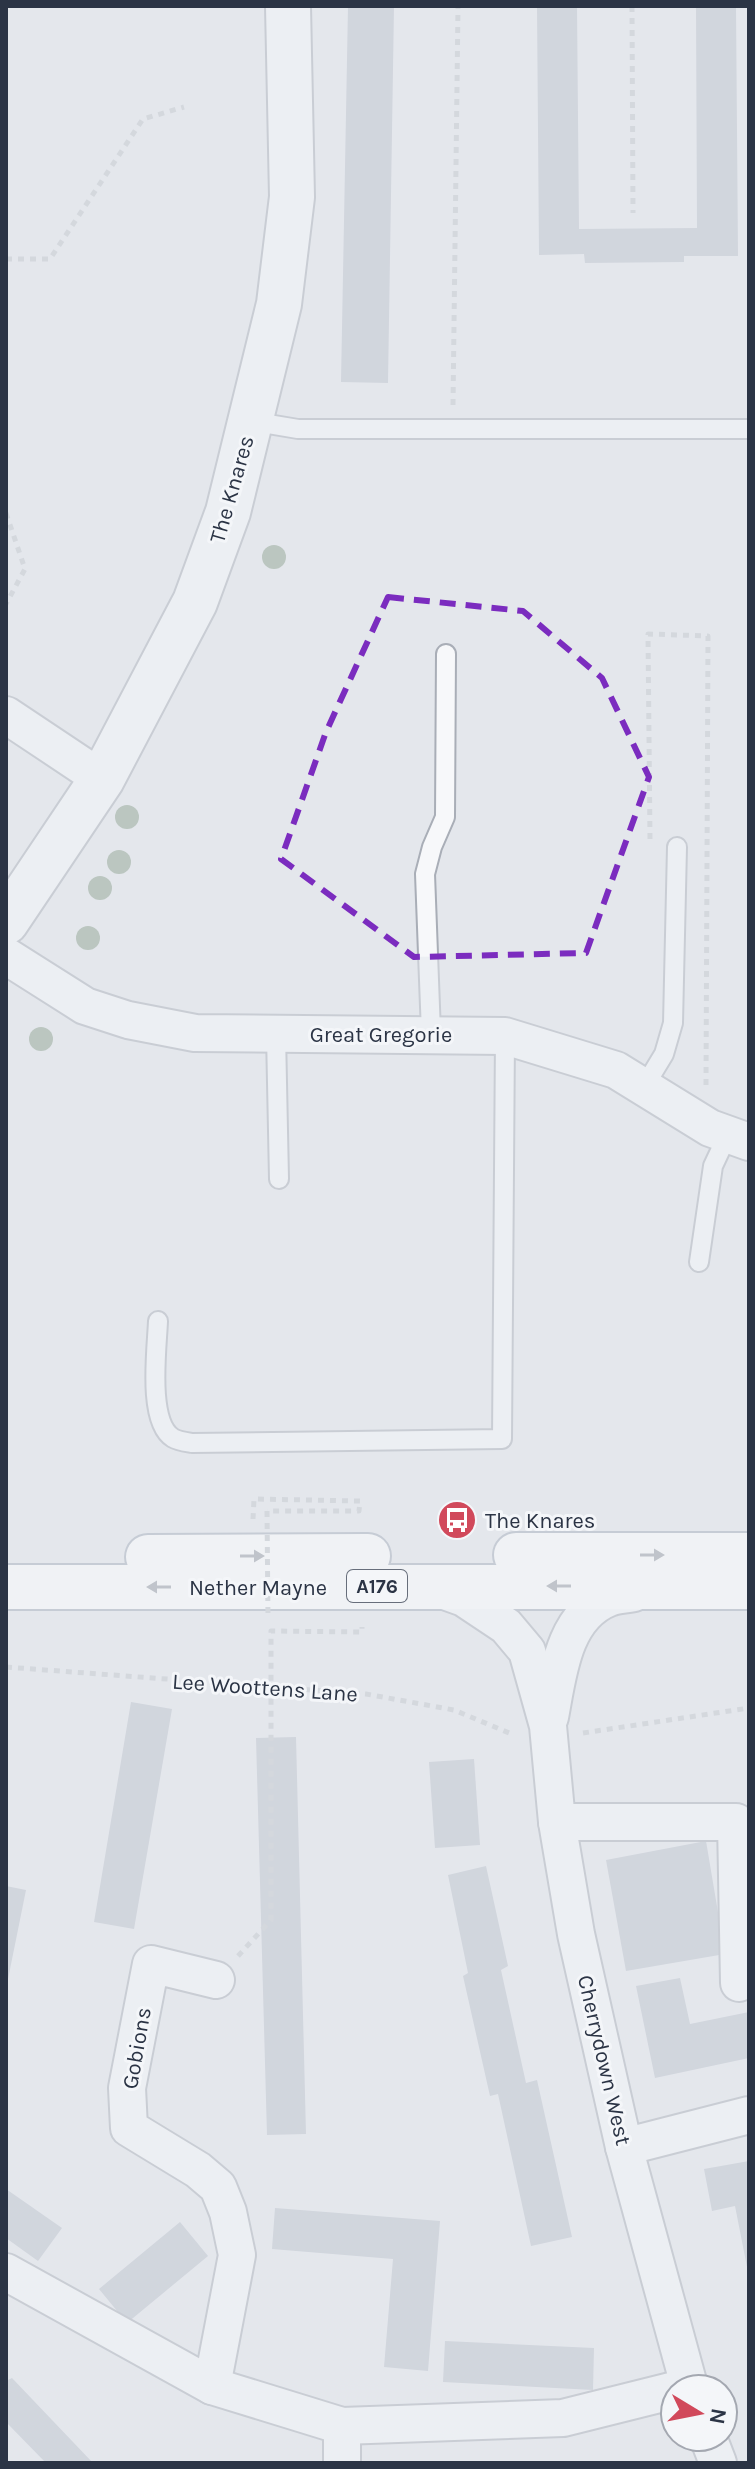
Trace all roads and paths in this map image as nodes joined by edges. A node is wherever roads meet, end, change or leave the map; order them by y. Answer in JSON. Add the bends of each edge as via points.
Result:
{"nodes":[{"id":1,"x":288,"y":6,"type":"edge"},
{"id":2,"x":458,"y":6,"type":"edge"},
{"id":3,"x":632,"y":6,"type":"edge"},
{"id":4,"x":184,"y":107,"type":"dead end"},
{"id":5,"x":633,"y":213,"type":"dead end"},
{"id":6,"x":6,"y":259,"type":"edge"},
{"id":7,"x":250,"y":421,"type":"junction"},
{"id":8,"x":453,"y":429,"type":"junction"},
{"id":9,"x":749,"y":429,"type":"edge"},
{"id":10,"x":6,"y":513,"type":"edge"},
{"id":11,"x":6,"y":604,"type":"edge"},
{"id":12,"x":446,"y":654,"type":"dead end"},
{"id":13,"x":6,"y":715,"type":"edge"},
{"id":14,"x":102,"y":779,"type":"junction"},
{"id":15,"x":677,"y":847,"type":"dead end"},
{"id":16,"x":651,"y":851,"type":"dead end"},
{"id":17,"x":6,"y":922,"type":"edge"},
{"id":18,"x":6,"y":956,"type":"edge"},
{"id":19,"x":431,"y":1033,"type":"junction"},
{"id":20,"x":276,"y":1034,"type":"junction"},
{"id":21,"x":505,"y":1036,"type":"junction"},
{"id":22,"x":706,"y":1086,"type":"dead end"},
{"id":23,"x":644,"y":1087,"type":"junction"},
{"id":24,"x":739,"y":1138,"type":"edge"},
{"id":25,"x":279,"y":1179,"type":"dead end"},
{"id":26,"x":699,"y":1262,"type":"dead end"},
{"id":27,"x":158,"y":1321,"type":"dead end"},
{"id":28,"x":253,"y":1521,"type":"dead end"},
{"id":29,"x":749,"y":1555,"type":"edge"},
{"id":30,"x":6,"y":1558,"type":"edge"},
{"id":31,"x":428,"y":1585,"type":"junction"},
{"id":32,"x":677,"y":1586,"type":"junction"},
{"id":33,"x":6,"y":1587,"type":"edge"},
{"id":34,"x":749,"y":1587,"type":"edge"},
{"id":35,"x":268,"y":1618,"type":"dead end"},
{"id":36,"x":279,"y":1632,"type":"dead end"},
{"id":37,"x":6,"y":1667,"type":"edge"},
{"id":38,"x":272,"y":1687,"type":"junction"},
{"id":39,"x":749,"y":1708,"type":"edge"},
{"id":40,"x":546,"y":1732,"type":"junction"},
{"id":41,"x":557,"y":1822,"type":"junction"},
{"id":42,"x":216,"y":1980,"type":"joint"},
{"id":43,"x":739,"y":1983,"type":"dead end"},
{"id":44,"x":749,"y":2115,"type":"edge"},
{"id":45,"x":624,"y":2147,"type":"junction"},
{"id":46,"x":6,"y":2272,"type":"edge"},
{"id":47,"x":680,"y":2373,"type":"edge"},
{"id":48,"x":212,"y":2386,"type":"junction"},
{"id":49,"x":659,"y":2395,"type":"edge"},
{"id":50,"x":342,"y":2426,"type":"junction"},
{"id":51,"x":342,"y":2463,"type":"edge"}],
"edges":[{"from":1,"to":7,"type":"street","name":"The Knares","via":[[292,197],[279,304]]},
{"from":2,"to":8,"type":"path"},
{"from":3,"to":5,"type":"path"},
{"from":4,"to":6,"type":"path","via":[[143,119],[50,259]]},
{"from":7,"to":8,"type":"lane","via":[[298,429]]},
{"from":7,"to":14,"type":"street","name":"The Knares","via":[[228,512],[195,602]]},
{"from":8,"to":9,"type":"lane"},
{"from":10,"to":11,"type":"path","via":[[25,569]]},
{"from":12,"to":19,"type":"lane","via":[[445,817],[425,874]]},
{"from":13,"to":14,"type":"street"},
{"from":14,"to":17,"type":"street","name":"The Knares"},
{"from":15,"to":23,"type":"lane","via":[[673,1023],[664,1054]]},
{"from":16,"to":22,"type":"path","via":[[648,634],[708,636]]},
{"from":18,"to":20,"type":"street","name":"Great Gregorie","via":[[85,1006],[128,1020],[195,1033]]},
{"from":19,"to":20,"type":"street","name":"Great Gregorie"},
{"from":19,"to":21,"type":"street","name":"Great Gregorie"},
{"from":20,"to":25,"type":"lane"},
{"from":21,"to":23,"type":"street","name":"Great Gregorie","via":[[616,1070]]},
{"from":21,"to":27,"type":"lane","via":[[502,1439],[192,1443],[173,1438],[161,1425],[156,1392]]},
{"from":23,"to":24,"type":"street","name":"Great Gregorie","via":[[710,1128]]},
{"from":24,"to":26,"type":"lane","via":[[713,1166]]},
{"from":28,"to":35,"type":"path","bridge":true,"via":[[254,1499],[360,1501],[359,1511],[267,1511]]},
{"from":30,"to":29,"type":"main road","name":"Nether Mayne","number":"A176","one_way":true},
{"from":32,"to":31,"type":"main road","name":"Nether Mayne","number":"A176","one_way":true},
{"from":31,"to":33,"type":"main road","name":"Nether Mayne","number":"A176","one_way":true},
{"from":31,"to":40,"type":"street","name":"Cherrydown West","via":[[464,1598],[506,1626],[527,1651]]},
{"from":32,"to":34,"type":"main road","name":"Nether Mayne","number":"A176"},
{"from":32,"to":40,"type":"street","name":"Cherrydown West","via":[[609,1598],[586,1612],[560,1664]]},
{"from":36,"to":38,"type":"path","via":[[271,1631]]},
{"from":37,"to":38,"type":"path","name":"Lee Woottens Lane"},
{"from":38,"to":40,"type":"path","name":"Lee Woottens Lane","via":[[366,1694]]},
{"from":38,"to":42,"type":"path","via":[[271,1920]]},
{"from":39,"to":40,"type":"path"},
{"from":40,"to":41,"type":"street","name":"Cherrydown West"},
{"from":41,"to":43,"type":"street","via":[[736,1822]]},
{"from":41,"to":45,"type":"street","name":"Cherrydown West","via":[[576,1934]]},
{"from":42,"to":48,"type":"street","name":"Gobions","via":[[151,1964],[127,2088],[129,2128],[198,2170],[218,2187],[228,2212],[237,2255]]},
{"from":44,"to":45,"type":"street"},
{"from":45,"to":47,"type":"street","name":"Cherrydown West"},
{"from":46,"to":48,"type":"street"},
{"from":48,"to":50,"type":"street"},
{"from":49,"to":50,"type":"street","via":[[563,2418]]},
{"from":50,"to":51,"type":"street"}]}
